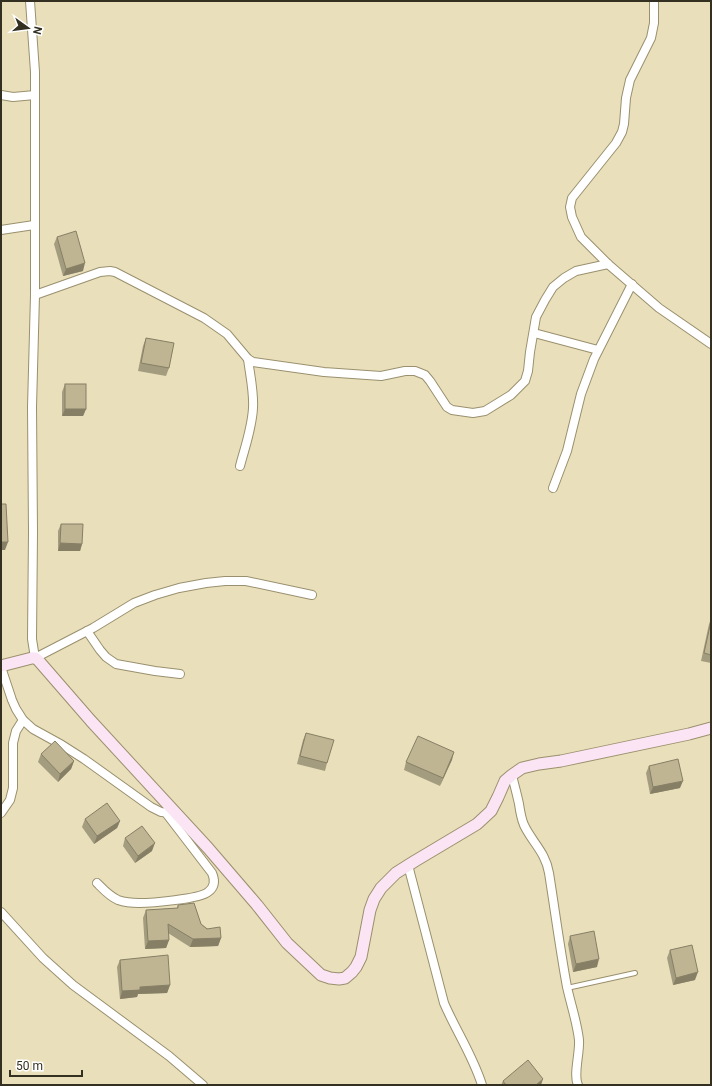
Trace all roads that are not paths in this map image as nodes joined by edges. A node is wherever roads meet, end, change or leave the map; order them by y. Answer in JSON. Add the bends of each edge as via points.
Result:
{"nodes":[{"id":1,"x":30,"y":1,"type":"edge"},
{"id":2,"x":654,"y":1,"type":"edge"},
{"id":3,"x":1,"y":95,"type":"edge"},
{"id":4,"x":34,"y":96,"type":"junction"},
{"id":5,"x":34,"y":225,"type":"junction"},
{"id":6,"x":1,"y":230,"type":"edge"},
{"id":7,"x":608,"y":264,"type":"junction"},
{"id":8,"x":632,"y":284,"type":"junction"},
{"id":9,"x":35,"y":295,"type":"junction"},
{"id":10,"x":534,"y":333,"type":"junction"},
{"id":11,"x":711,"y":344,"type":"edge"},
{"id":12,"x":598,"y":350,"type":"junction"},
{"id":13,"x":248,"y":359,"type":"junction"},
{"id":14,"x":240,"y":466,"type":"dead end"},
{"id":15,"x":553,"y":488,"type":"dead end"},
{"id":16,"x":312,"y":595,"type":"dead end"},
{"id":17,"x":87,"y":631,"type":"junction"},
{"id":18,"x":35,"y":658,"type":"junction"},
{"id":19,"x":1,"y":666,"type":"edge"},
{"id":20,"x":180,"y":674,"type":"dead end"},
{"id":21,"x":23,"y":720,"type":"junction"},
{"id":22,"x":711,"y":728,"type":"edge"},
{"id":23,"x":512,"y":775,"type":"junction"},
{"id":24,"x":1,"y":813,"type":"edge"},
{"id":25,"x":171,"y":813,"type":"junction"},
{"id":26,"x":408,"y":865,"type":"junction"},
{"id":27,"x":96,"y":883,"type":"dead end"},
{"id":28,"x":1,"y":912,"type":"edge"},
{"id":29,"x":635,"y":973,"type":"dead end"},
{"id":30,"x":567,"y":988,"type":"junction"},
{"id":31,"x":203,"y":1085,"type":"edge"},
{"id":32,"x":482,"y":1085,"type":"edge"},
{"id":33,"x":577,"y":1085,"type":"edge"}],
"edges":[{"from":1,"to":4,"type":"street","via":[[35,72]]},
{"from":2,"to":7,"type":"street","via":[[651,38],[630,80],[622,132],[572,198],[570,207],[581,237]]},
{"from":3,"to":4,"type":"street"},
{"from":4,"to":5,"type":"street"},
{"from":5,"to":6,"type":"street"},
{"from":5,"to":9,"type":"street"},
{"from":7,"to":8,"type":"street"},
{"from":7,"to":10,"type":"street","via":[[576,271],[553,287],[536,317]]},
{"from":8,"to":11,"type":"street","via":[[659,308]]},
{"from":8,"to":12,"type":"street"},
{"from":9,"to":13,"type":"street","via":[[100,272],[115,272],[204,318],[227,334]]},
{"from":9,"to":18,"type":"street","via":[[32,407],[32,639]]},
{"from":10,"to":12,"type":"street"},
{"from":10,"to":13,"type":"street","via":[[525,381],[497,404],[485,411],[473,413],[447,407],[425,375],[415,371],[381,376],[324,372],[259,364]]},
{"from":12,"to":15,"type":"street","via":[[581,394],[567,451]]},
{"from":13,"to":14,"type":"street","via":[[253,408]]},
{"from":16,"to":17,"type":"street","via":[[246,581],[206,583],[179,588],[134,603]]},
{"from":17,"to":18,"type":"street"},
{"from":17,"to":20,"type":"street","via":[[106,657],[116,664]]},
{"from":18,"to":19,"type":"main road"},
{"from":18,"to":25,"type":"main road"},
{"from":19,"to":21,"type":"street","via":[[12,700]]},
{"from":21,"to":24,"type":"street","via":[[16,731],[13,743],[13,788],[10,800]]},
{"from":21,"to":25,"type":"street","via":[[33,729],[84,759],[157,811]]},
{"from":22,"to":23,"type":"main road","via":[[522,768]]},
{"from":23,"to":26,"type":"main road","via":[[505,781],[490,811],[477,824]]},
{"from":23,"to":30,"type":"street","via":[[523,824],[545,859],[549,871]]},
{"from":25,"to":26,"type":"main road","via":[[208,848],[287,943],[321,975],[330,978],[345,978],[356,967],[361,957],[374,900],[381,888]]},
{"from":25,"to":27,"type":"street","via":[[212,873],[214,883],[207,893],[188,898],[139,903],[108,895]]},
{"from":26,"to":32,"type":"street","via":[[444,1003]]},
{"from":28,"to":31,"type":"street","via":[[43,958],[73,985],[169,1056]]},
{"from":29,"to":30,"type":"lane"},
{"from":30,"to":33,"type":"street","via":[[579,1041]]}]}
